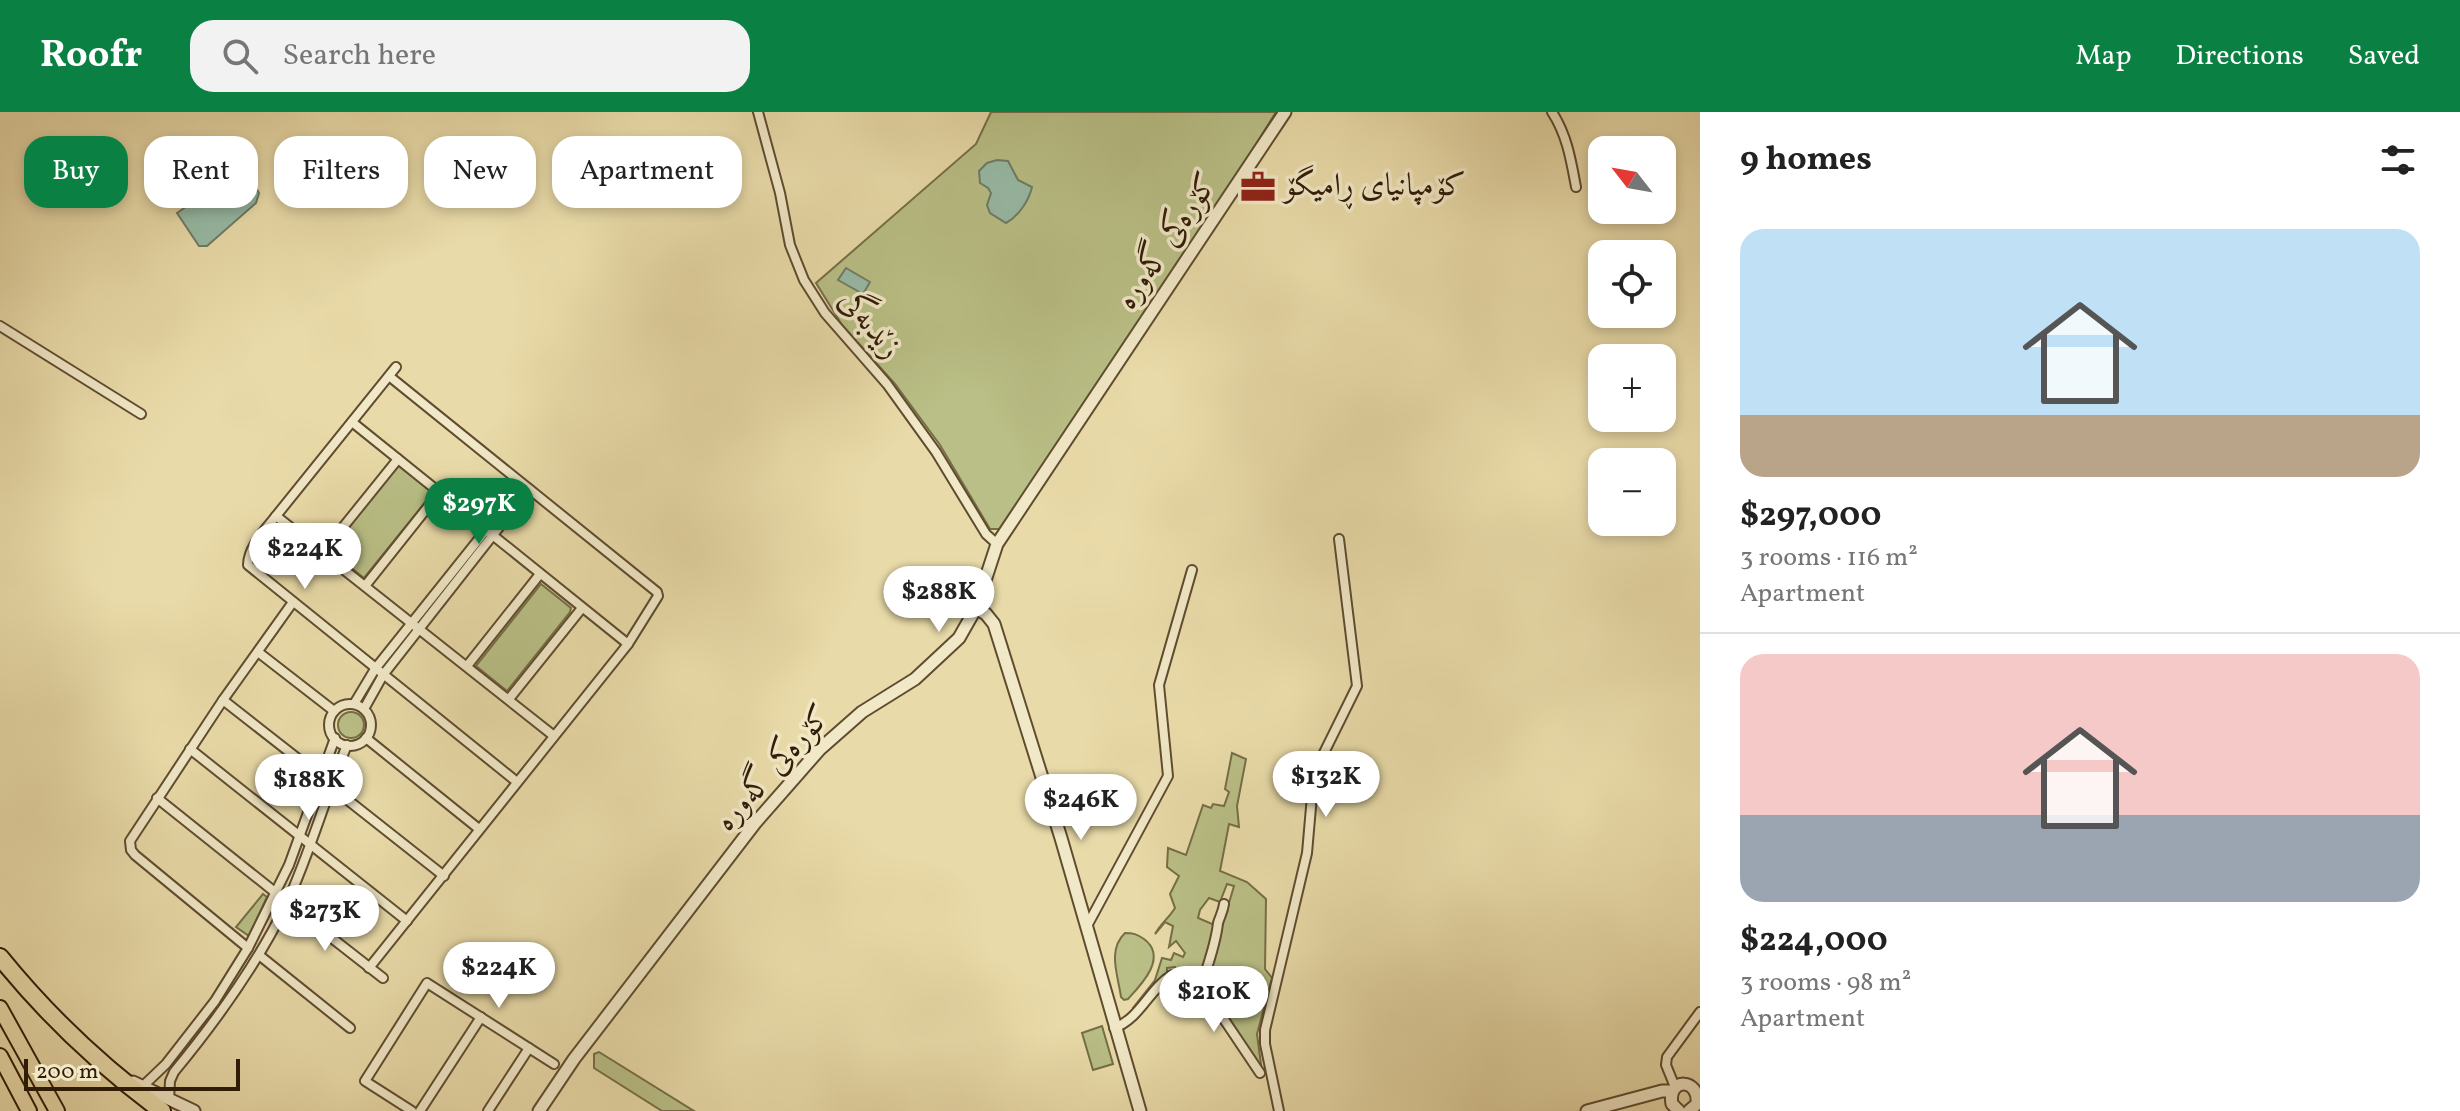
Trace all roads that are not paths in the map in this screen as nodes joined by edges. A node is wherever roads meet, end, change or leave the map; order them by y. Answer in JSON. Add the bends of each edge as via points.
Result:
{"nodes":[{"id":1,"x":758,"y":112,"type":"edge"},
{"id":2,"x":1285,"y":112,"type":"edge"},
{"id":3,"x":1552,"y":112,"type":"edge"},
{"id":4,"x":1576,"y":187,"type":"dead end"},
{"id":5,"x":0,"y":326,"type":"edge"},
{"id":6,"x":396,"y":367,"type":"dead end"},
{"id":7,"x":389,"y":376,"type":"junction"},
{"id":8,"x":141,"y":414,"type":"dead end"},
{"id":9,"x":352,"y":422,"type":"junction"},
{"id":10,"x":398,"y":459,"type":"junction"},
{"id":11,"x":526,"y":487,"type":"junction"},
{"id":12,"x":439,"y":493,"type":"junction"},
{"id":13,"x":276,"y":516,"type":"junction"},
{"id":14,"x":489,"y":534,"type":"junction"},
{"id":15,"x":1339,"y":539,"type":"dead end"},
{"id":16,"x":997,"y":544,"type":"junction"},
{"id":17,"x":323,"y":552,"type":"junction"},
{"id":18,"x":1192,"y":570,"type":"dead end"},
{"id":19,"x":540,"y":574,"type":"junction"},
{"id":20,"x":365,"y":586,"type":"junction"},
{"id":21,"x":293,"y":602,"type":"junction"},
{"id":22,"x":582,"y":608,"type":"junction"},
{"id":23,"x":976,"y":608,"type":"junction"},
{"id":24,"x":415,"y":626,"type":"junction"},
{"id":25,"x":628,"y":644,"type":"junction"},
{"id":26,"x":258,"y":652,"type":"junction"},
{"id":27,"x":467,"y":666,"type":"junction"},
{"id":28,"x":379,"y":672,"type":"junction"},
{"id":29,"x":509,"y":699,"type":"junction"},
{"id":30,"x":223,"y":700,"type":"junction"},
{"id":31,"x":354,"y":704,"type":"junction"},
{"id":32,"x":364,"y":709,"type":"junction"},
{"id":33,"x":334,"y":711,"type":"junction"},
{"id":34,"x":554,"y":736,"type":"junction"},
{"id":35,"x":335,"y":738,"type":"junction"},
{"id":36,"x":366,"y":738,"type":"junction"},
{"id":37,"x":347,"y":745,"type":"junction"},
{"id":38,"x":190,"y":749,"type":"junction"},
{"id":39,"x":320,"y":776,"type":"junction"},
{"id":40,"x":517,"y":782,"type":"junction"},
{"id":41,"x":330,"y":786,"type":"junction"},
{"id":42,"x":157,"y":798,"type":"junction"},
{"id":43,"x":479,"y":829,"type":"junction"},
{"id":44,"x":300,"y":835,"type":"junction"},
{"id":45,"x":310,"y":845,"type":"junction"},
{"id":46,"x":444,"y":876,"type":"junction"},
{"id":47,"x":276,"y":893,"type":"junction"},
{"id":48,"x":287,"y":903,"type":"junction"},
{"id":49,"x":1224,"y":904,"type":"dead end"},
{"id":50,"x":407,"y":921,"type":"junction"},
{"id":51,"x":1087,"y":926,"type":"junction"},
{"id":52,"x":248,"y":948,"type":"junction"},
{"id":53,"x":259,"y":955,"type":"junction"},
{"id":54,"x":0,"y":957,"type":"edge"},
{"id":55,"x":369,"y":968,"type":"junction"},
{"id":56,"x":383,"y":978,"type":"dead end"},
{"id":57,"x":1200,"y":980,"type":"junction"},
{"id":58,"x":0,"y":1008,"type":"edge"},
{"id":59,"x":1700,"y":1012,"type":"edge"},
{"id":60,"x":481,"y":1017,"type":"junction"},
{"id":61,"x":350,"y":1028,"type":"dead end"},
{"id":62,"x":1114,"y":1028,"type":"junction"},
{"id":63,"x":529,"y":1048,"type":"junction"},
{"id":64,"x":0,"y":1056,"type":"edge"},
{"id":65,"x":554,"y":1064,"type":"dead end"},
{"id":66,"x":106,"y":1065,"type":"junction"},
{"id":67,"x":1260,"y":1073,"type":"dead end"},
{"id":68,"x":1694,"y":1085,"type":"edge"},
{"id":69,"x":142,"y":1087,"type":"junction"},
{"id":70,"x":1674,"y":1089,"type":"junction"},
{"id":71,"x":166,"y":1106,"type":"edge"},
{"id":72,"x":1694,"y":1108,"type":"edge"},
{"id":73,"x":29,"y":1111,"type":"edge"},
{"id":74,"x":57,"y":1111,"type":"edge"},
{"id":75,"x":194,"y":1111,"type":"edge"},
{"id":76,"x":412,"y":1111,"type":"edge"},
{"id":77,"x":420,"y":1111,"type":"edge"},
{"id":78,"x":488,"y":1111,"type":"edge"},
{"id":79,"x":539,"y":1111,"type":"edge"},
{"id":80,"x":1140,"y":1111,"type":"edge"},
{"id":81,"x":1279,"y":1111,"type":"edge"},
{"id":82,"x":1587,"y":1111,"type":"edge"},
{"id":83,"x":1677,"y":1111,"type":"edge"}],
"edges":[{"from":1,"to":16,"type":"street","name":"زێدبەگی","via":[[790,245],[810,291],[887,384]]},
{"from":2,"to":16,"type":"street","name":"کۆرەکی گەورە"},
{"from":3,"to":4,"type":"street","via":[[1568,144]]},
{"from":5,"to":8,"type":"street"},
{"from":6,"to":7,"type":"street"},
{"from":7,"to":9,"type":"street"},
{"from":7,"to":11,"type":"street"},
{"from":9,"to":10,"type":"street"},
{"from":9,"to":13,"type":"street"},
{"from":10,"to":12,"type":"street"},
{"from":10,"to":17,"type":"street"},
{"from":11,"to":14,"type":"street"},
{"from":11,"to":25,"type":"street","via":[[657,592],[657,601]]},
{"from":12,"to":14,"type":"street"},
{"from":12,"to":20,"type":"street"},
{"from":13,"to":17,"type":"street"},
{"from":13,"to":21,"type":"street","via":[[257,541],[248,565]]},
{"from":14,"to":19,"type":"street"},
{"from":14,"to":24,"type":"street"},
{"from":15,"to":81,"type":"street","via":[[1357,686],[1314,773],[1307,853],[1265,1030]]},
{"from":16,"to":23,"type":"street","name":"کۆرەکی گەورە"},
{"from":17,"to":20,"type":"street"},
{"from":18,"to":51,"type":"street","via":[[1159,685],[1168,776]]},
{"from":19,"to":22,"type":"street"},
{"from":19,"to":27,"type":"street"},
{"from":20,"to":24,"type":"street"},
{"from":21,"to":26,"type":"street"},
{"from":21,"to":28,"type":"street"},
{"from":22,"to":25,"type":"street"},
{"from":22,"to":29,"type":"street"},
{"from":23,"to":51,"type":"street","via":[[994,624]]},
{"from":23,"to":79,"type":"street","name":"کۆرەکی گەورە","via":[[944,654],[841,728],[756,822]]},
{"from":24,"to":27,"type":"street"},
{"from":24,"to":28,"type":"street"},
{"from":25,"to":34,"type":"street"},
{"from":26,"to":30,"type":"street"},
{"from":26,"to":33,"type":"street"},
{"from":27,"to":29,"type":"street"},
{"from":28,"to":31,"type":"street"},
{"from":28,"to":32,"type":"street"},
{"from":28,"to":40,"type":"street"},
{"from":29,"to":34,"type":"street"},
{"from":30,"to":38,"type":"street"},
{"from":30,"to":39,"type":"street"},
{"from":31,"to":32,"type":"street"},
{"from":31,"to":33,"type":"street"},
{"from":32,"to":36,"type":"street","via":[[371,723]]},
{"from":33,"to":35,"type":"street","via":[[329,724]]},
{"from":34,"to":40,"type":"street"},
{"from":35,"to":37,"type":"street"},
{"from":35,"to":39,"type":"street"},
{"from":36,"to":37,"type":"street"},
{"from":36,"to":43,"type":"street"},
{"from":37,"to":41,"type":"street"},
{"from":38,"to":42,"type":"street"},
{"from":38,"to":44,"type":"street"},
{"from":39,"to":44,"type":"street"},
{"from":40,"to":43,"type":"street"},
{"from":41,"to":45,"type":"street"},
{"from":41,"to":46,"type":"street"},
{"from":42,"to":47,"type":"street"},
{"from":42,"to":52,"type":"street","via":[[131,837],[131,850]]},
{"from":43,"to":46,"type":"street"},
{"from":44,"to":45,"type":"street"},
{"from":44,"to":47,"type":"street"},
{"from":45,"to":48,"type":"street"},
{"from":45,"to":50,"type":"street"},
{"from":46,"to":50,"type":"street"},
{"from":47,"to":52,"type":"street"},
{"from":48,"to":53,"type":"street"},
{"from":48,"to":55,"type":"street"},
{"from":49,"to":57,"type":"street"},
{"from":50,"to":55,"type":"street"},
{"from":51,"to":62,"type":"street"},
{"from":52,"to":69,"type":"street","via":[[206,1012]]},
{"from":53,"to":61,"type":"street"},
{"from":53,"to":71,"type":"street","via":[[174,1072]]},
{"from":54,"to":66,"type":"highway","via":[[43,1007]]},
{"from":55,"to":56,"type":"street"},
{"from":57,"to":62,"type":"street","via":[[1172,975],[1131,1020]]},
{"from":57,"to":67,"type":"street"},
{"from":58,"to":74,"type":"highway"},
{"from":59,"to":70,"type":"street","via":[[1667,1057]]},
{"from":60,"to":63,"type":"street"},
{"from":60,"to":76,"type":"street","via":[[427,983],[365,1081]]},
{"from":60,"to":77,"type":"street"},
{"from":62,"to":80,"type":"street"},
{"from":63,"to":65,"type":"street"},
{"from":63,"to":78,"type":"street"},
{"from":64,"to":73,"type":"highway"},
{"from":66,"to":69,"type":"street"},
{"from":66,"to":71,"type":"highway","via":[[130,1088]]},
{"from":68,"to":70,"type":"street"},
{"from":68,"to":72,"type":"street"},
{"from":69,"to":71,"type":"street"},
{"from":70,"to":82,"type":"street"},
{"from":70,"to":83,"type":"street","via":[[1670,1100]]},
{"from":71,"to":75,"type":"street"}]}
